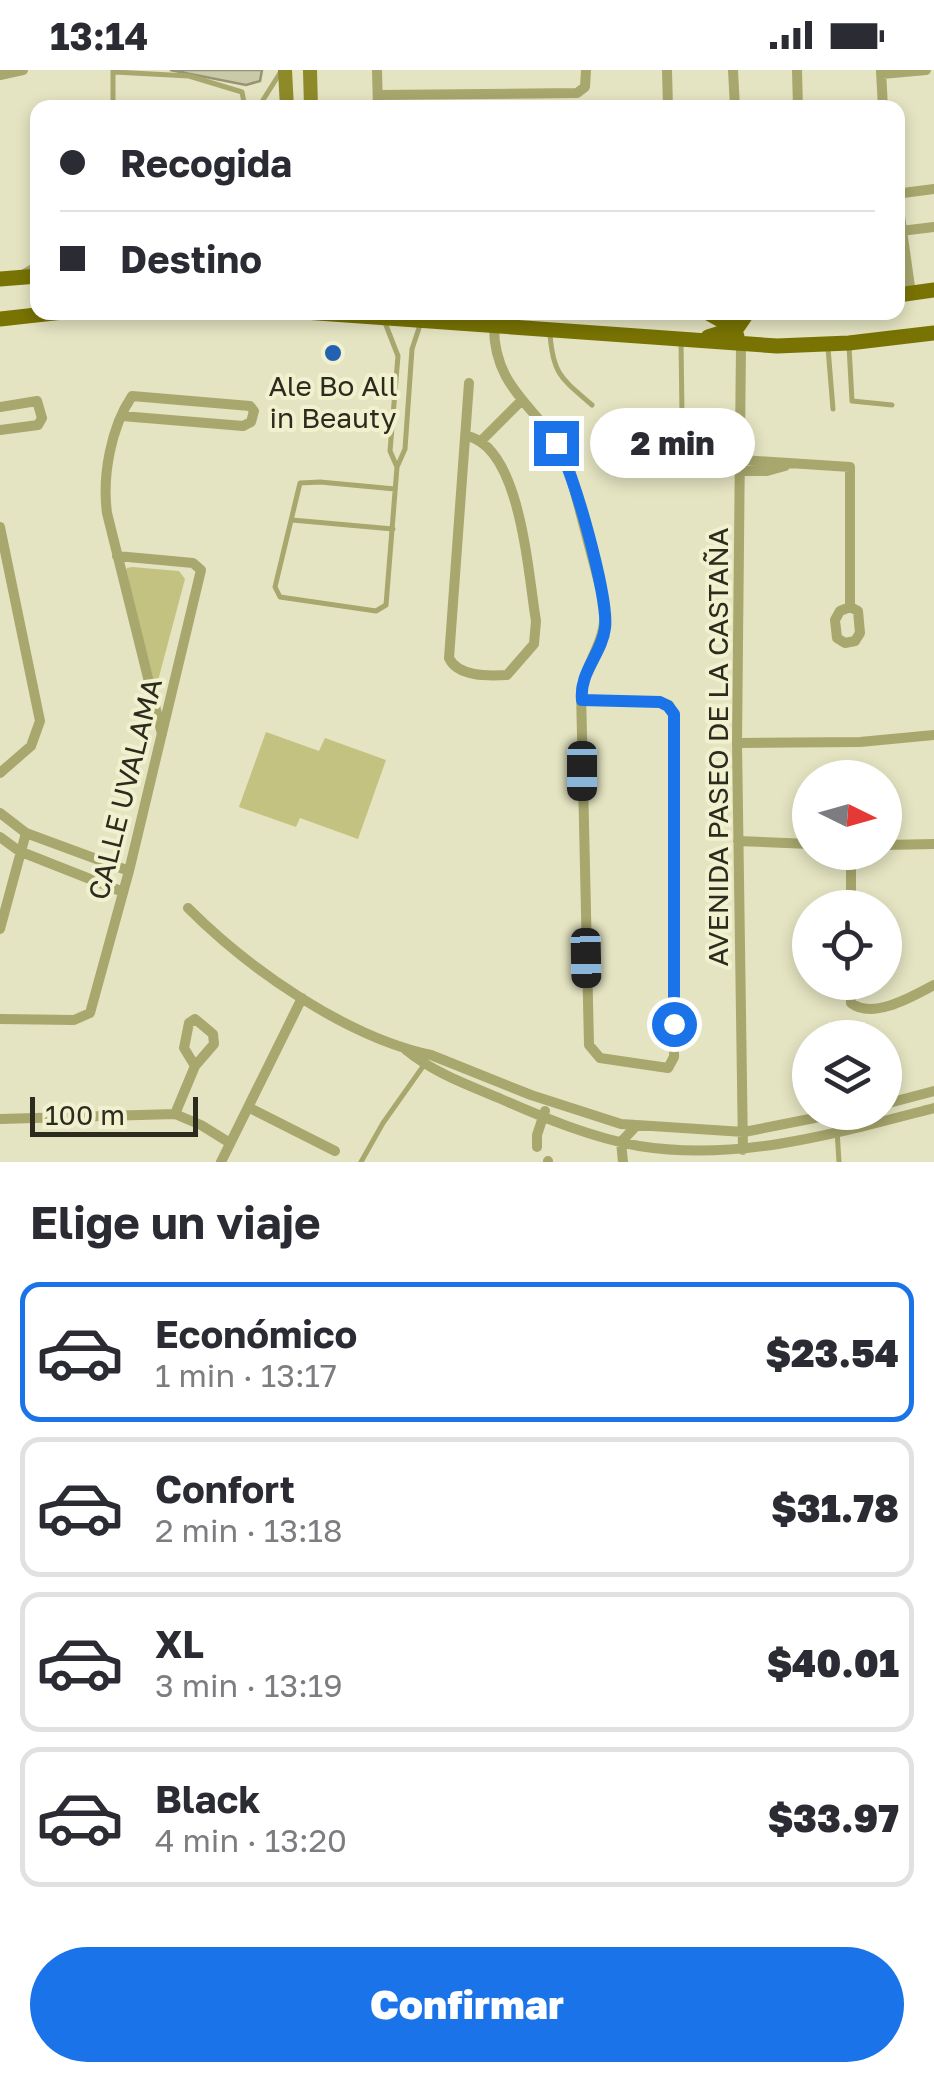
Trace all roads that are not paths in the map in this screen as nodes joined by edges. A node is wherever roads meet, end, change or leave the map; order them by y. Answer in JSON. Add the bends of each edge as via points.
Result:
{"nodes":[{"id":1,"x":23,"y":70,"type":"edge"},
{"id":2,"x":283,"y":70,"type":"edge"},
{"id":3,"x":310,"y":70,"type":"edge"},
{"id":4,"x":376,"y":70,"type":"edge"},
{"id":5,"x":586,"y":70,"type":"edge"},
{"id":6,"x":667,"y":70,"type":"edge"},
{"id":7,"x":733,"y":70,"type":"edge"},
{"id":8,"x":797,"y":70,"type":"edge"},
{"id":9,"x":926,"y":70,"type":"edge"},
{"id":10,"x":113,"y":71,"type":"edge"},
{"id":11,"x":882,"y":72,"type":"edge"},
{"id":12,"x":0,"y":75,"type":"edge"},
{"id":13,"x":114,"y":100,"type":"edge"},
{"id":14,"x":244,"y":100,"type":"edge"},
{"id":15,"x":263,"y":100,"type":"edge"},
{"id":16,"x":286,"y":100,"type":"edge"},
{"id":17,"x":311,"y":100,"type":"edge"},
{"id":18,"x":378,"y":100,"type":"edge"},
{"id":19,"x":403,"y":100,"type":"edge"},
{"id":20,"x":668,"y":100,"type":"edge"},
{"id":21,"x":734,"y":100,"type":"edge"},
{"id":22,"x":798,"y":100,"type":"edge"},
{"id":23,"x":884,"y":100,"type":"edge"},
{"id":24,"x":934,"y":189,"type":"edge"},
{"id":25,"x":905,"y":193,"type":"edge"},
{"id":26,"x":934,"y":227,"type":"edge"},
{"id":27,"x":905,"y":231,"type":"edge"},
{"id":28,"x":934,"y":290,"type":"edge"},
{"id":29,"x":905,"y":295,"type":"edge"},
{"id":30,"x":30,"y":315,"type":"edge"},
{"id":31,"x":0,"y":318,"type":"edge"},
{"id":32,"x":384,"y":320,"type":"edge"},
{"id":33,"x":409,"y":320,"type":"edge"},
{"id":34,"x":431,"y":320,"type":"edge"},
{"id":35,"x":458,"y":320,"type":"edge"},
{"id":36,"x":716,"y":320,"type":"edge"},
{"id":37,"x":744,"y":320,"type":"edge"},
{"id":38,"x":422,"y":321,"type":"junction"},
{"id":39,"x":494,"y":327,"type":"junction"},
{"id":40,"x":550,"y":331,"type":"junction"},
{"id":41,"x":934,"y":333,"type":"edge"},
{"id":42,"x":737,"y":337,"type":"junction"},
{"id":43,"x":685,"y":340,"type":"junction"},
{"id":44,"x":848,"y":343,"type":"junction"},
{"id":45,"x":828,"y":345,"type":"junction"},
{"id":46,"x":469,"y":383,"type":"dead end"},
{"id":47,"x":395,"y":392,"type":"junction"},
{"id":48,"x":410,"y":394,"type":"junction"},
{"id":49,"x":523,"y":404,"type":"junction"},
{"id":50,"x":592,"y":405,"type":"dead end"},
{"id":51,"x":892,"y":405,"type":"dead end"},
{"id":52,"x":0,"y":407,"type":"edge"},
{"id":53,"x":833,"y":409,"type":"dead end"},
{"id":54,"x":122,"y":416,"type":"junction"},
{"id":55,"x":741,"y":426,"type":"junction"},
{"id":56,"x":0,"y":430,"type":"edge"},
{"id":57,"x":466,"y":436,"type":"junction"},
{"id":58,"x":482,"y":440,"type":"junction"},
{"id":59,"x":741,"y":465,"type":"junction"},
{"id":60,"x":397,"y":467,"type":"junction"},
{"id":61,"x":395,"y":489,"type":"junction"},
{"id":62,"x":292,"y":520,"type":"junction"},
{"id":63,"x":0,"y":526,"type":"edge"},
{"id":64,"x":394,"y":529,"type":"junction"},
{"id":65,"x":117,"y":556,"type":"junction"},
{"id":66,"x":850,"y":607,"type":"dead end"},
{"id":67,"x":582,"y":700,"type":"junction"},
{"id":68,"x":162,"y":735,"type":"junction"},
{"id":69,"x":934,"y":736,"type":"edge"},
{"id":70,"x":737,"y":743,"type":"junction"},
{"id":71,"x":0,"y":773,"type":"edge"},
{"id":72,"x":0,"y":814,"type":"edge"},
{"id":73,"x":26,"y":833,"type":"junction"},
{"id":74,"x":0,"y":837,"type":"edge"},
{"id":75,"x":738,"y":840,"type":"junction"},
{"id":76,"x":792,"y":843,"type":"edge"},
{"id":77,"x":934,"y":844,"type":"edge"},
{"id":78,"x":902,"y":845,"type":"edge"},
{"id":79,"x":19,"y":851,"type":"junction"},
{"id":80,"x":128,"y":871,"type":"junction"},
{"id":81,"x":123,"y":892,"type":"junction"},
{"id":82,"x":188,"y":908,"type":"dead end"},
{"id":83,"x":0,"y":928,"type":"edge"},
{"id":84,"x":934,"y":986,"type":"edge"},
{"id":85,"x":302,"y":998,"type":"junction"},
{"id":86,"x":902,"y":999,"type":"edge"},
{"id":87,"x":852,"y":1000,"type":"edge"},
{"id":88,"x":900,"y":1000,"type":"edge"},
{"id":89,"x":0,"y":1019,"type":"edge"},
{"id":90,"x":428,"y":1060,"type":"junction"},
{"id":91,"x":195,"y":1066,"type":"dead end"},
{"id":92,"x":934,"y":1091,"type":"edge"},
{"id":93,"x":902,"y":1099,"type":"edge"},
{"id":94,"x":549,"y":1100,"type":"junction"},
{"id":95,"x":250,"y":1108,"type":"junction"},
{"id":96,"x":934,"y":1108,"type":"edge"},
{"id":97,"x":175,"y":1114,"type":"junction"},
{"id":98,"x":543,"y":1116,"type":"junction"},
{"id":99,"x":0,"y":1119,"type":"edge"},
{"id":100,"x":792,"y":1122,"type":"edge"},
{"id":101,"x":636,"y":1126,"type":"junction"},
{"id":102,"x":744,"y":1132,"type":"junction"},
{"id":103,"x":839,"y":1132,"type":"junction"},
{"id":104,"x":622,"y":1142,"type":"junction"},
{"id":105,"x":230,"y":1143,"type":"junction"},
{"id":106,"x":537,"y":1147,"type":"dead end"},
{"id":107,"x":680,"y":1148,"type":"junction"},
{"id":108,"x":334,"y":1150,"type":"dead end"},
{"id":109,"x":743,"y":1150,"type":"junction"},
{"id":110,"x":221,"y":1162,"type":"edge"},
{"id":111,"x":361,"y":1162,"type":"edge"},
{"id":112,"x":623,"y":1162,"type":"edge"},
{"id":113,"x":666,"y":1162,"type":"edge"},
{"id":114,"x":839,"y":1162,"type":"edge"}],
"edges":[{"from":1,"to":12,"type":"street"},
{"from":2,"to":15,"type":"lane"},
{"from":2,"to":16,"type":"main road"},
{"from":3,"to":17,"type":"main road"},
{"from":4,"to":18,"type":"street"},
{"from":5,"to":19,"type":"street","via":[[578,93]]},
{"from":6,"to":20,"type":"street"},
{"from":7,"to":21,"type":"street"},
{"from":8,"to":22,"type":"street"},
{"from":9,"to":11,"type":"street"},
{"from":10,"to":13,"type":"lane"},
{"from":10,"to":14,"type":"lane","via":[[204,78],[242,92]]},
{"from":11,"to":23,"type":"street"},
{"from":24,"to":25,"type":"street"},
{"from":26,"to":27,"type":"street"},
{"from":28,"to":29,"type":"main road"},
{"from":30,"to":31,"type":"main road"},
{"from":32,"to":47,"type":"lane","via":[[398,356]]},
{"from":33,"to":38,"type":"main road"},
{"from":34,"to":38,"type":"main road"},
{"from":35,"to":39,"type":"main road"},
{"from":36,"to":42,"type":"main road"},
{"from":37,"to":42,"type":"main road"},
{"from":38,"to":48,"type":"lane","via":[[412,349]]},
{"from":39,"to":40,"type":"main road"},
{"from":39,"to":49,"type":"street","via":[[497,360]]},
{"from":40,"to":43,"type":"main road"},
{"from":40,"to":50,"type":"lane","via":[[559,376]]},
{"from":41,"to":44,"type":"main road"},
{"from":42,"to":43,"type":"main road"},
{"from":42,"to":45,"type":"main road"},
{"from":42,"to":55,"type":"street","name":"AVENIDA PASEO DE LA CASTAÑA"},
{"from":43,"to":55,"type":"lane","via":[[682,415],[694,424]]},
{"from":44,"to":45,"type":"main road"},
{"from":44,"to":51,"type":"lane","via":[[852,401]]},
{"from":45,"to":53,"type":"lane"},
{"from":46,"to":57,"type":"street"},
{"from":47,"to":48,"type":"lane"},
{"from":47,"to":60,"type":"lane","via":[[390,451]]},
{"from":48,"to":60,"type":"lane"},
{"from":49,"to":58,"type":"street"},
{"from":49,"to":67,"type":"street","via":[[567,462],[605,606],[605,628],[583,679]]},
{"from":52,"to":56,"type":"street","via":[[37,401],[42,418]]},
{"from":54,"to":54,"type":"street","via":[[243,426],[254,411],[135,395]]},
{"from":54,"to":65,"type":"street","via":[[105,490]]},
{"from":55,"to":59,"type":"street","name":"AVENIDA PASEO DE LA CASTAÑA"},
{"from":57,"to":58,"type":"street"},
{"from":57,"to":58,"type":"street","via":[[449,658],[462,672],[507,675],[534,644],[536,621],[510,482]]},
{"from":59,"to":66,"type":"street","via":[[850,467]]},
{"from":59,"to":70,"type":"street","name":"AVENIDA PASEO DE LA CASTAÑA"},
{"from":60,"to":61,"type":"lane"},
{"from":61,"to":62,"type":"lane","via":[[300,483]]},
{"from":61,"to":64,"type":"lane"},
{"from":62,"to":64,"type":"lane"},
{"from":62,"to":64,"type":"lane","via":[[275,587],[280,597],[376,611],[388,600]]},
{"from":63,"to":71,"type":"street","via":[[40,721],[31,746]]},
{"from":65,"to":68,"type":"street"},
{"from":65,"to":68,"type":"street","name":"CALLE UVALAMA","via":[[201,568]]},
{"from":67,"to":67,"type":"street","via":[[588,1046],[600,1058],[668,1068],[674,1057],[674,714],[660,702]]},
{"from":68,"to":80,"type":"street","name":"CALLE UVALAMA"},
{"from":69,"to":70,"type":"street"},
{"from":70,"to":75,"type":"street","name":"AVENIDA PASEO DE LA CASTAÑA"},
{"from":72,"to":73,"type":"street"},
{"from":73,"to":79,"type":"street"},
{"from":73,"to":80,"type":"street"},
{"from":74,"to":79,"type":"street"},
{"from":75,"to":76,"type":"street"},
{"from":75,"to":102,"type":"street","name":"AVENIDA PASEO DE LA CASTAÑA"},
{"from":77,"to":78,"type":"street"},
{"from":79,"to":81,"type":"street"},
{"from":79,"to":83,"type":"street"},
{"from":80,"to":81,"type":"street","name":"CALLE UVALAMA"},
{"from":81,"to":89,"type":"street","name":"CALLE UVALAMA","via":[[90,1013],[74,1020]]},
{"from":82,"to":85,"type":"street","via":[[223,943]]},
{"from":84,"to":86,"type":"street"},
{"from":85,"to":90,"type":"street"},
{"from":85,"to":95,"type":"street"},
{"from":87,"to":88,"type":"street","via":[[864,1010]]},
{"from":90,"to":94,"type":"street"},
{"from":90,"to":98,"type":"street"},
{"from":90,"to":111,"type":"lane"},
{"from":91,"to":97,"type":"street"},
{"from":92,"to":93,"type":"street"},
{"from":94,"to":98,"type":"street"},
{"from":94,"to":101,"type":"street"},
{"from":95,"to":105,"type":"street"},
{"from":95,"to":108,"type":"street"},
{"from":96,"to":103,"type":"street"},
{"from":97,"to":99,"type":"street"},
{"from":97,"to":105,"type":"street"},
{"from":98,"to":104,"type":"street"},
{"from":98,"to":106,"type":"street"},
{"from":100,"to":102,"type":"street"},
{"from":101,"to":102,"type":"street"},
{"from":101,"to":104,"type":"street"},
{"from":102,"to":109,"type":"street","name":"AVENIDA PASEO DE LA CASTAÑA"},
{"from":103,"to":109,"type":"street"},
{"from":103,"to":114,"type":"lane"},
{"from":104,"to":107,"type":"street"},
{"from":104,"to":112,"type":"street"},
{"from":105,"to":110,"type":"street"},
{"from":107,"to":109,"type":"street"},
{"from":107,"to":113,"type":"street"}]}
